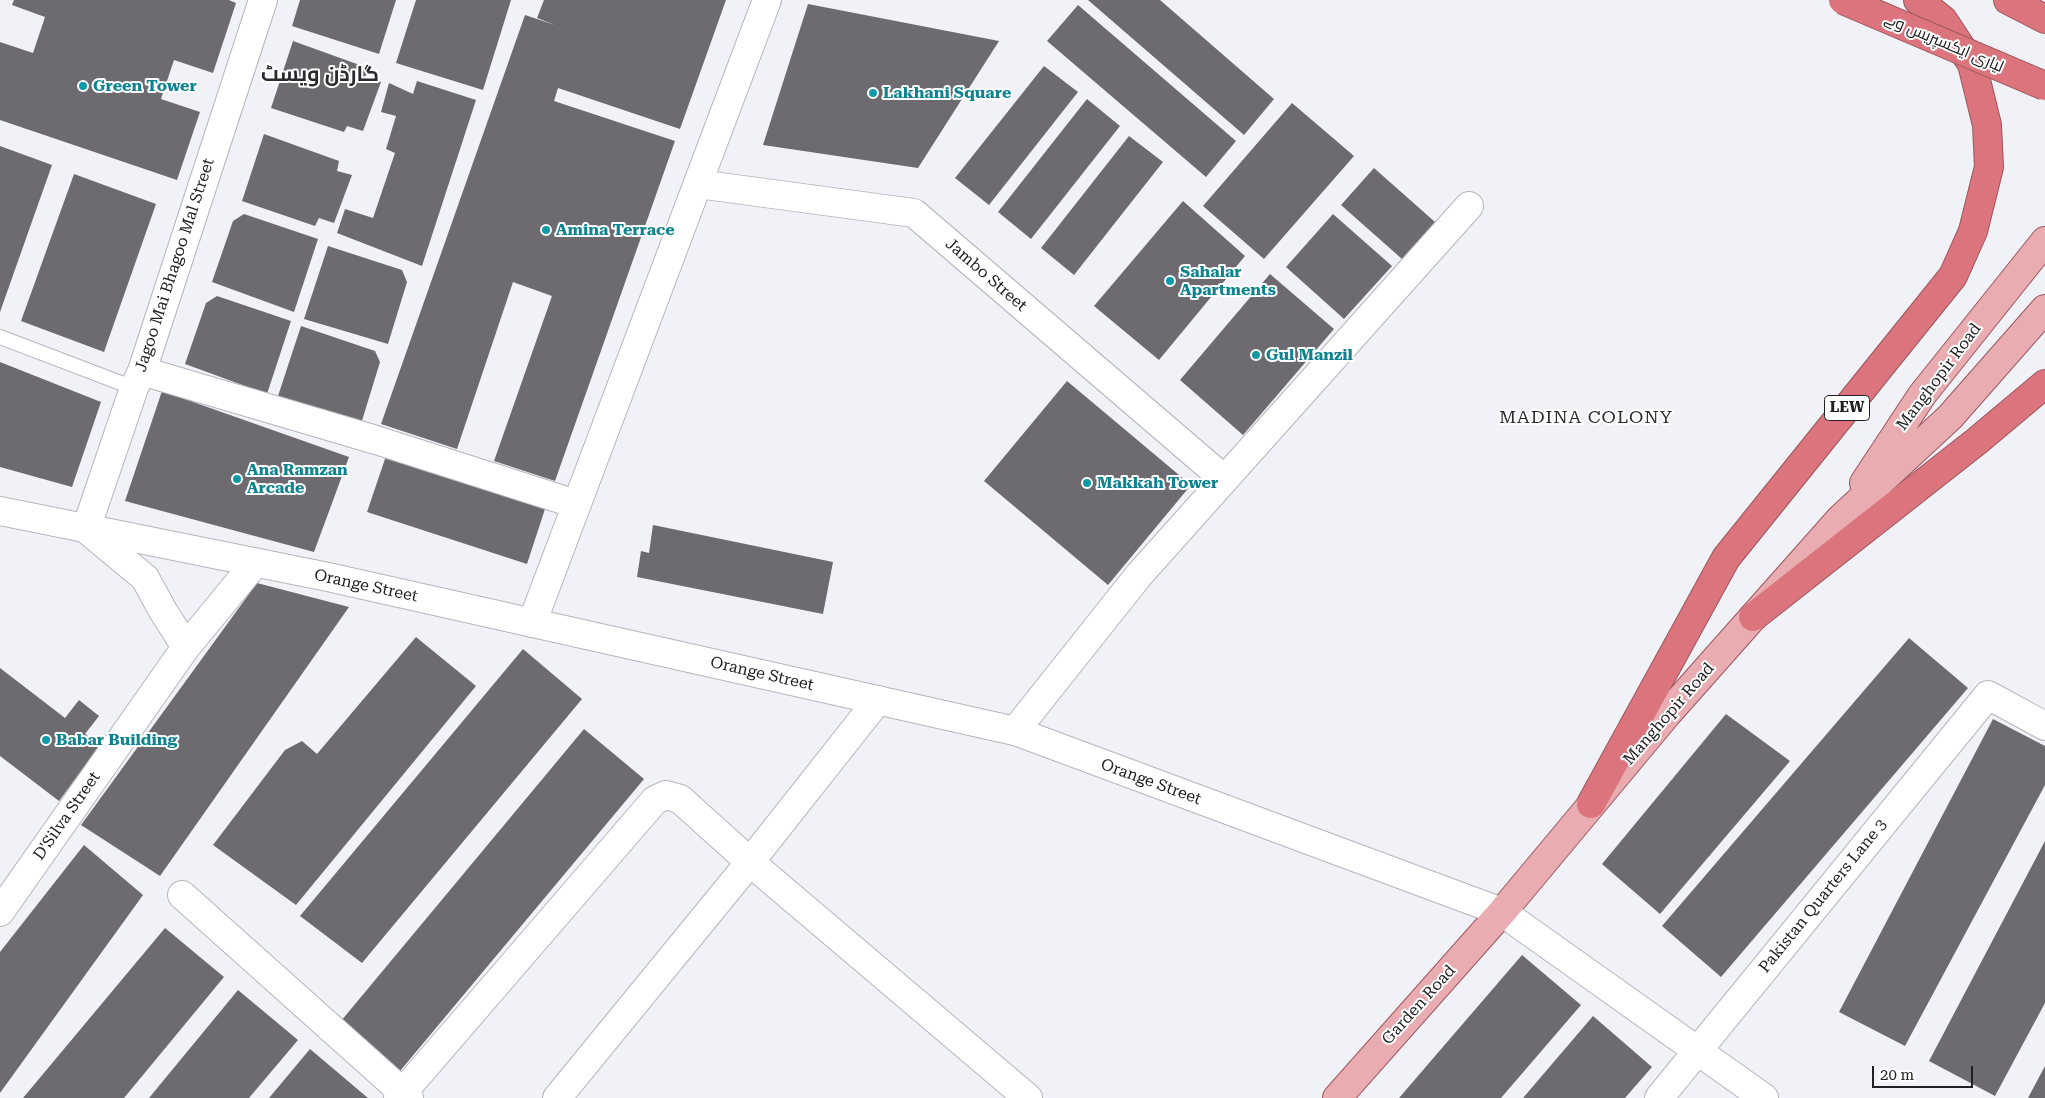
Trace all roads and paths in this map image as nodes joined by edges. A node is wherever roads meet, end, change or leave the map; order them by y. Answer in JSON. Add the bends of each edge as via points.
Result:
{"nodes":[{"id":1,"x":263,"y":0,"type":"edge"},
{"id":2,"x":767,"y":0,"type":"edge"},
{"id":3,"x":1843,"y":0,"type":"edge"},
{"id":4,"x":1918,"y":0,"type":"edge"},
{"id":5,"x":2008,"y":0,"type":"edge"},
{"id":6,"x":2045,"y":19,"type":"edge"},
{"id":7,"x":2045,"y":86,"type":"edge"},
{"id":8,"x":698,"y":184,"type":"junction"},
{"id":9,"x":1469,"y":206,"type":"dead end"},
{"id":10,"x":2045,"y":241,"type":"edge"},
{"id":11,"x":2045,"y":309,"type":"edge"},
{"id":12,"x":0,"y":337,"type":"edge"},
{"id":13,"x":138,"y":379,"type":"junction"},
{"id":14,"x":2045,"y":384,"type":"edge"},
{"id":15,"x":1224,"y":479,"type":"junction"},
{"id":16,"x":576,"y":504,"type":"junction"},
{"id":17,"x":0,"y":511,"type":"edge"},
{"id":18,"x":1840,"y":519,"type":"junction"},
{"id":19,"x":86,"y":529,"type":"junction"},
{"id":20,"x":255,"y":563,"type":"junction"},
{"id":21,"x":1753,"y":617,"type":"junction"},
{"id":22,"x":532,"y":623,"type":"junction"},
{"id":23,"x":186,"y":647,"type":"junction"},
{"id":24,"x":878,"y":700,"type":"junction"},
{"id":25,"x":2045,"y":726,"type":"edge"},
{"id":26,"x":1015,"y":731,"type":"junction"},
{"id":27,"x":1592,"y":804,"type":"junction"},
{"id":28,"x":750,"y":862,"type":"junction"},
{"id":29,"x":182,"y":895,"type":"dead end"},
{"id":30,"x":0,"y":912,"type":"edge"},
{"id":31,"x":1502,"y":912,"type":"junction"},
{"id":32,"x":1697,"y":1051,"type":"junction"},
{"id":33,"x":403,"y":1096,"type":"edge"},
{"id":34,"x":557,"y":1098,"type":"edge"},
{"id":35,"x":1028,"y":1098,"type":"edge"},
{"id":36,"x":1337,"y":1098,"type":"edge"},
{"id":37,"x":1659,"y":1098,"type":"edge"},
{"id":38,"x":1764,"y":1098,"type":"edge"}],
"edges":[{"from":1,"to":13,"type":"street","name":"Jagoo Mai Bhagoo Mal Street"},
{"from":2,"to":8,"type":"street"},
{"from":3,"to":7,"type":"highway","name":"لیاری ایکسپریس وے","bridge":true},
{"from":4,"to":27,"type":"highway","number":"LEW","via":[[1943,20],[1972,64],[1987,125],[1989,167],[1973,231],[1953,276],[1726,558]]},
{"from":5,"to":6,"type":"highway"},
{"from":8,"to":15,"type":"street","name":"Jambo Street","via":[[914,213]]},
{"from":8,"to":16,"type":"street"},
{"from":9,"to":15,"type":"street"},
{"from":10,"to":18,"type":"main road","name":"Manghopir Road","via":[[1922,395]]},
{"from":11,"to":18,"type":"main road","name":"Manghopir Road","via":[[1950,418]]},
{"from":12,"to":13,"type":"lane"},
{"from":13,"to":16,"type":"street","via":[[376,440]]},
{"from":13,"to":19,"type":"street","name":"Jagoo Mai Bhagoo Mal Street"},
{"from":14,"to":21,"type":"highway"},
{"from":15,"to":26,"type":"street","via":[[1139,575]]},
{"from":16,"to":22,"type":"street"},
{"from":17,"to":19,"type":"street","name":"Orange Street"},
{"from":18,"to":21,"type":"main road","name":"Manghopir Road"},
{"from":19,"to":20,"type":"street","name":"Orange Street"},
{"from":19,"to":23,"type":"street","via":[[146,578]]},
{"from":20,"to":22,"type":"street","name":"Orange Street"},
{"from":20,"to":23,"type":"street","name":"D'Silva Street"},
{"from":21,"to":27,"type":"main road","name":"Manghopir Road"},
{"from":22,"to":24,"type":"street","name":"Orange Street"},
{"from":23,"to":30,"type":"street","name":"D'Silva Street"},
{"from":24,"to":26,"type":"street","name":"Orange Street"},
{"from":24,"to":28,"type":"street"},
{"from":25,"to":32,"type":"street","name":"Pakistan Quarters Lane 3","via":[[1988,695]]},
{"from":26,"to":31,"type":"street","name":"Orange Street"},
{"from":27,"to":31,"type":"main road","name":"Manghopir Road"},
{"from":28,"to":33,"type":"street","via":[[680,799],[666,796],[655,800]]},
{"from":28,"to":34,"type":"street"},
{"from":28,"to":35,"type":"street"},
{"from":29,"to":33,"type":"street"},
{"from":31,"to":32,"type":"street","name":"Orange Street"},
{"from":31,"to":36,"type":"main road","name":"Garden Road"},
{"from":32,"to":37,"type":"street","name":"Pakistan Quarters Lane 3"},
{"from":32,"to":38,"type":"street","name":"Orange Street"}]}
